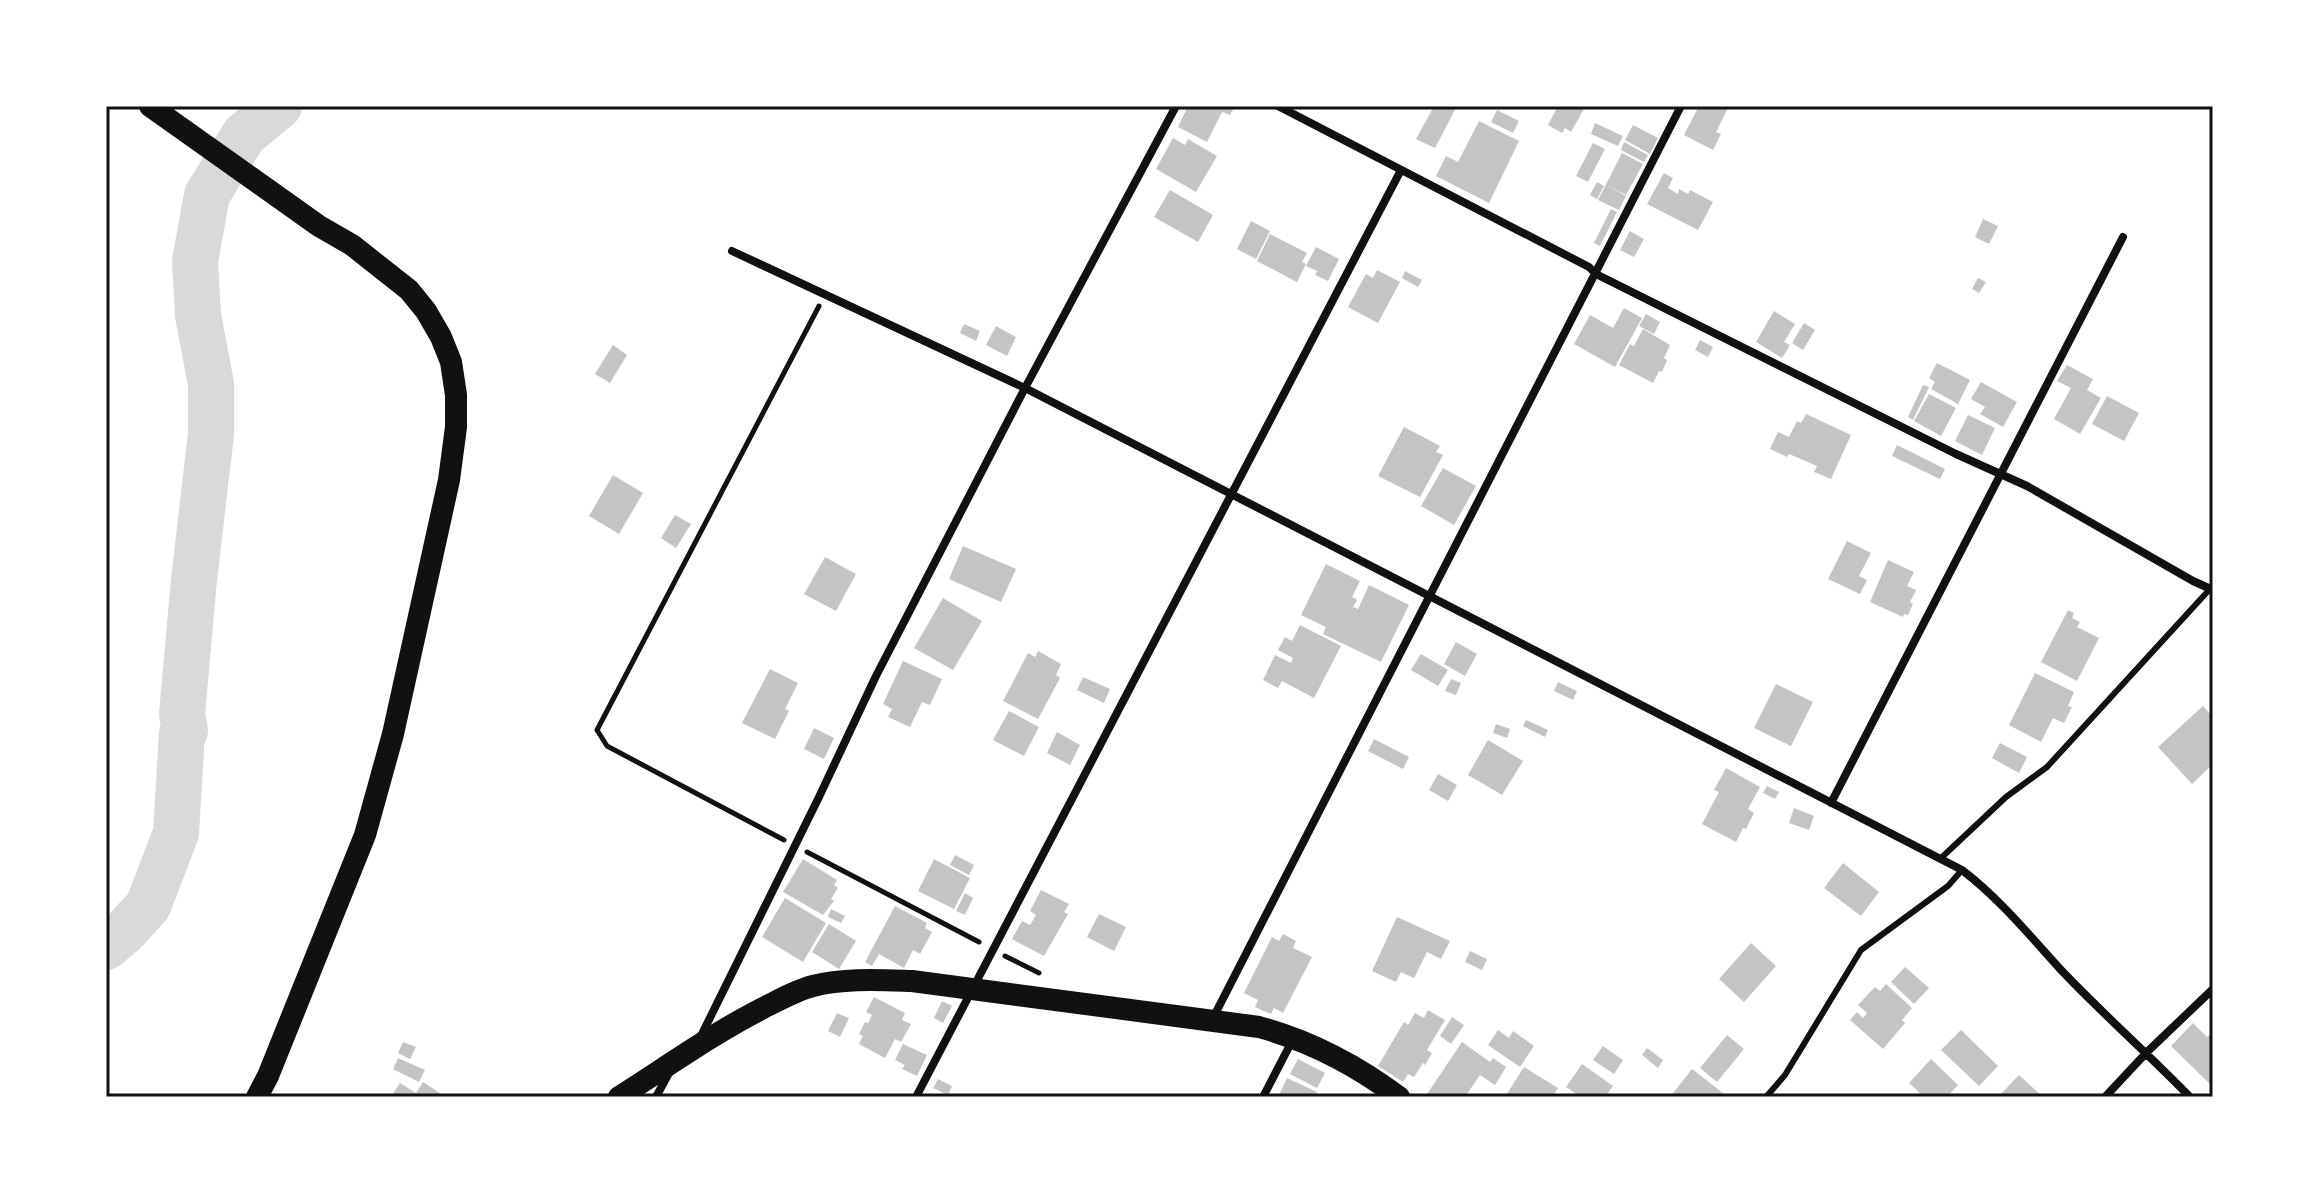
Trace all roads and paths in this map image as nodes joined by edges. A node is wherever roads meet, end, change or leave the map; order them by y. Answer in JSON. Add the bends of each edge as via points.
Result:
{"nodes":[{"id":1,"x":150,"y":106,"type":"edge"},
{"id":2,"x":1176,"y":106,"type":"edge"},
{"id":3,"x":1278,"y":106,"type":"edge"},
{"id":4,"x":1681,"y":106,"type":"edge"},
{"id":5,"x":1401,"y":170,"type":"junction"},
{"id":6,"x":2123,"y":237,"type":"dead end"},
{"id":7,"x":732,"y":251,"type":"dead end"},
{"id":8,"x":1596,"y":274,"type":"junction"},
{"id":9,"x":825,"y":295,"type":"junction"},
{"id":10,"x":1025,"y":388,"type":"junction"},
{"id":11,"x":2001,"y":474,"type":"junction"},
{"id":12,"x":1231,"y":494,"type":"junction"},
{"id":13,"x":2211,"y":590,"type":"edge"},
{"id":14,"x":1428,"y":596,"type":"junction"},
{"id":15,"x":1831,"y":803,"type":"junction"},
{"id":16,"x":794,"y":845,"type":"junction"},
{"id":17,"x":1940,"y":859,"type":"junction"},
{"id":18,"x":1962,"y":870,"type":"junction"},
{"id":19,"x":992,"y":949,"type":"junction"},
{"id":20,"x":1047,"y":977,"type":"dead end"},
{"id":21,"x":972,"y":988,"type":"junction"},
{"id":22,"x":2213,"y":989,"type":"edge"},
{"id":23,"x":1212,"y":1020,"type":"junction"},
{"id":24,"x":1294,"y":1037,"type":"junction"},
{"id":25,"x":696,"y":1047,"type":"junction"},
{"id":26,"x":2147,"y":1052,"type":"junction"},
{"id":27,"x":674,"y":1063,"type":"junction"},
{"id":28,"x":257,"y":1097,"type":"edge"},
{"id":29,"x":619,"y":1097,"type":"edge"},
{"id":30,"x":656,"y":1097,"type":"edge"},
{"id":31,"x":916,"y":1097,"type":"edge"},
{"id":32,"x":1263,"y":1097,"type":"edge"},
{"id":33,"x":1399,"y":1097,"type":"edge"},
{"id":34,"x":1766,"y":1097,"type":"edge"},
{"id":35,"x":2105,"y":1097,"type":"edge"},
{"id":36,"x":2190,"y":1097,"type":"edge"}],
"edges":[{"from":1,"to":28,"type":"highway","via":[[409,290],[441,337],[456,395],[449,480],[365,835]]},
{"from":2,"to":10,"type":"street"},
{"from":3,"to":5,"type":"street"},
{"from":4,"to":8,"type":"street"},
{"from":5,"to":8,"type":"street"},
{"from":5,"to":12,"type":"street"},
{"from":6,"to":11,"type":"street"},
{"from":7,"to":9,"type":"street"},
{"from":8,"to":11,"type":"street"},
{"from":8,"to":14,"type":"street"},
{"from":9,"to":10,"type":"street"},
{"from":9,"to":16,"type":"path","via":[[597,730],[607,746]]},
{"from":10,"to":12,"type":"street"},
{"from":10,"to":16,"type":"street"},
{"from":11,"to":13,"type":"street"},
{"from":11,"to":15,"type":"street"},
{"from":12,"to":14,"type":"street"},
{"from":12,"to":19,"type":"street"},
{"from":13,"to":17,"type":"lane","via":[[2047,767]]},
{"from":14,"to":15,"type":"street"},
{"from":14,"to":23,"type":"street"},
{"from":15,"to":17,"type":"street"},
{"from":16,"to":19,"type":"path"},
{"from":16,"to":25,"type":"street"},
{"from":17,"to":18,"type":"street"},
{"from":18,"to":26,"type":"street"},
{"from":18,"to":34,"type":"lane","via":[[1861,950],[1785,1075]]},
{"from":19,"to":20,"type":"path"},
{"from":19,"to":21,"type":"street"},
{"from":21,"to":23,"type":"highway"},
{"from":21,"to":25,"type":"highway","via":[[875,979],[812,986]]},
{"from":21,"to":31,"type":"street"},
{"from":22,"to":26,"type":"street"},
{"from":23,"to":24,"type":"highway"},
{"from":24,"to":32,"type":"street"},
{"from":24,"to":33,"type":"highway"},
{"from":25,"to":27,"type":"highway"},
{"from":26,"to":35,"type":"street"},
{"from":26,"to":36,"type":"street"},
{"from":27,"to":29,"type":"highway"},
{"from":27,"to":30,"type":"street"}]}
